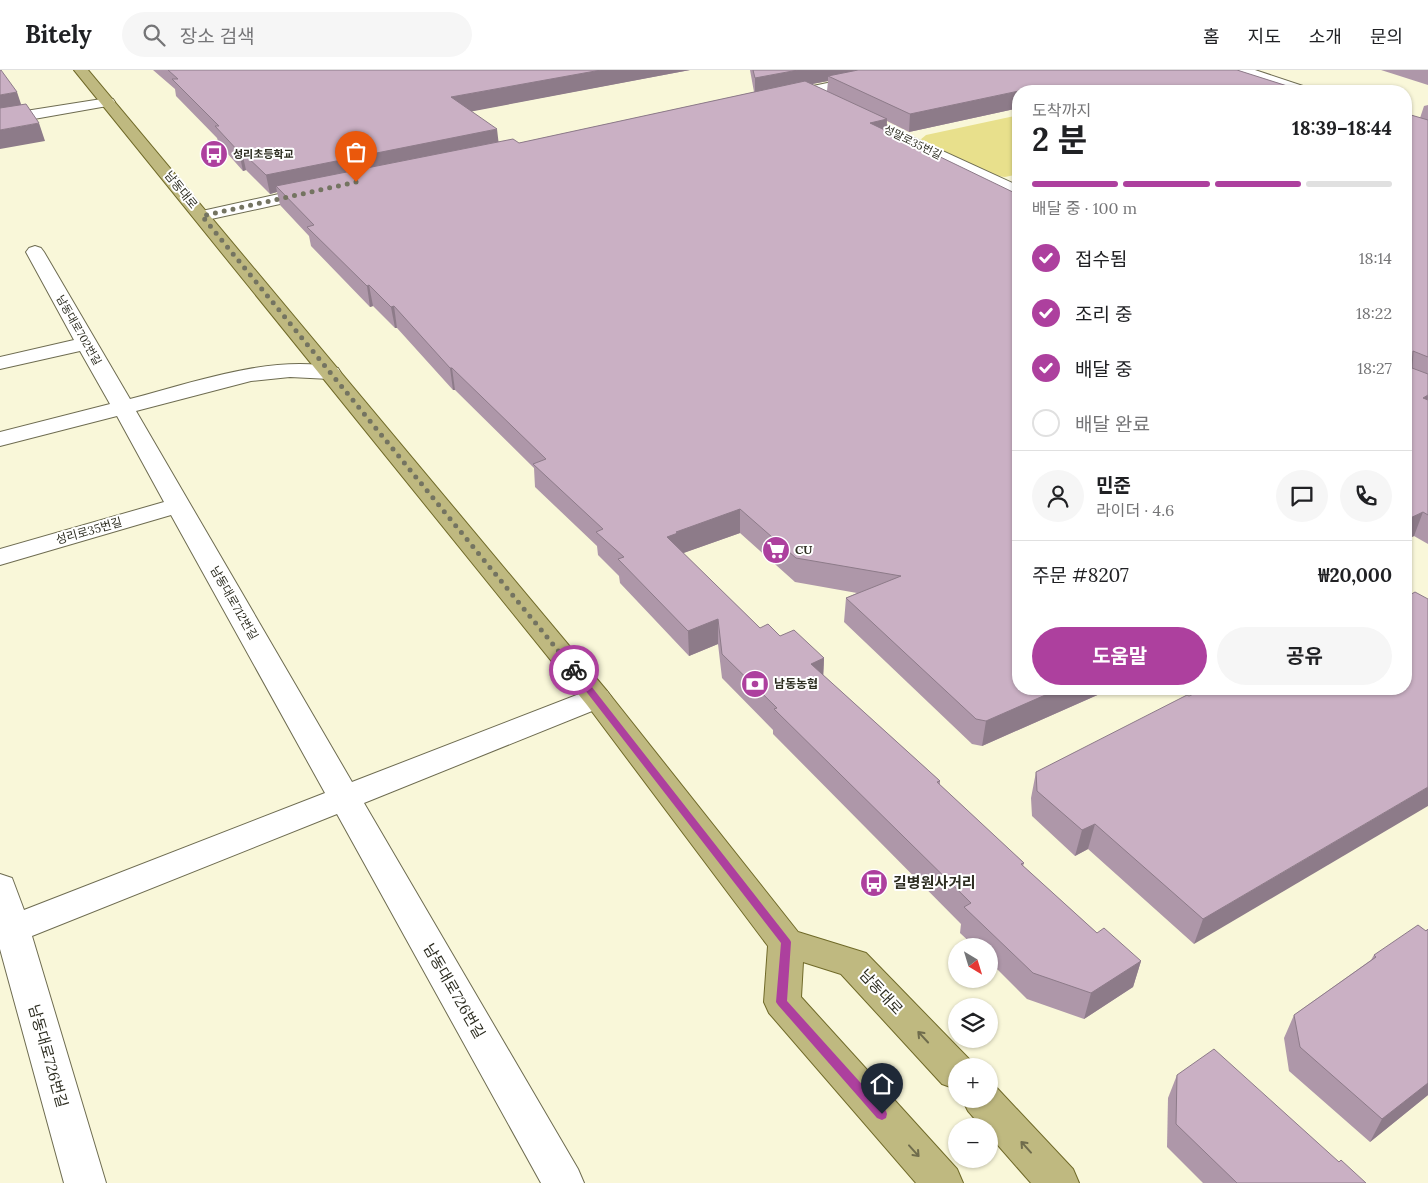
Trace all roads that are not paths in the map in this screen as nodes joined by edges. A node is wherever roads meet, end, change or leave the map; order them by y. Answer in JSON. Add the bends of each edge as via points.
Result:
{"nodes":[{"id":1,"x":82,"y":70,"type":"edge"},
{"id":2,"x":911,"y":70,"type":"edge"},
{"id":3,"x":1241,"y":70,"type":"edge"},
{"id":4,"x":1286,"y":85,"type":"edge"},
{"id":5,"x":807,"y":91,"type":"junction"},
{"id":6,"x":770,"y":99,"type":"edge"},
{"id":7,"x":108,"y":102,"type":"junction"},
{"id":8,"x":0,"y":120,"type":"edge"},
{"id":9,"x":326,"y":189,"type":"edge"},
{"id":10,"x":1012,"y":190,"type":"edge"},
{"id":11,"x":202,"y":216,"type":"junction"},
{"id":12,"x":35,"y":252,"type":"dead end"},
{"id":13,"x":305,"y":342,"type":"junction"},
{"id":14,"x":87,"y":343,"type":"junction"},
{"id":15,"x":0,"y":363,"type":"edge"},
{"id":16,"x":330,"y":373,"type":"junction"},
{"id":17,"x":250,"y":375,"type":"junction"},
{"id":18,"x":123,"y":408,"type":"junction"},
{"id":19,"x":0,"y":439,"type":"edge"},
{"id":20,"x":179,"y":505,"type":"junction"},
{"id":21,"x":0,"y":557,"type":"edge"},
{"id":22,"x":597,"y":698,"type":"junction"},
{"id":23,"x":345,"y":798,"type":"junction"},
{"id":24,"x":0,"y":887,"type":"edge"},
{"id":25,"x":6,"y":932,"type":"edge"},
{"id":26,"x":786,"y":942,"type":"junction"},
{"id":27,"x":948,"y":1064,"type":"edge"},
{"id":28,"x":990,"y":1108,"type":"edge"},
{"id":29,"x":84,"y":1183,"type":"edge"},
{"id":30,"x":563,"y":1183,"type":"edge"},
{"id":31,"x":942,"y":1183,"type":"edge"},
{"id":32,"x":1058,"y":1183,"type":"edge"}],
"edges":[{"from":1,"to":7,"type":"main road","name":"남동대로"},
{"from":2,"to":5,"type":"street"},
{"from":3,"to":4,"type":"street"},
{"from":5,"to":6,"type":"street"},
{"from":5,"to":10,"type":"street","name":"성말로35번길"},
{"from":7,"to":8,"type":"street"},
{"from":7,"to":11,"type":"main road","name":"남동대로"},
{"from":9,"to":11,"type":"street"},
{"from":11,"to":13,"type":"main road","name":"남동대로"},
{"from":12,"to":14,"type":"street","name":"남동대로702번길"},
{"from":13,"to":16,"type":"main road","name":"남동대로"},
{"from":13,"to":17,"type":"street","via":[[295,354],[276,366]]},
{"from":14,"to":15,"type":"street"},
{"from":14,"to":18,"type":"street","name":"남동대로702번길"},
{"from":16,"to":17,"type":"street","via":[[298,370]]},
{"from":16,"to":22,"type":"main road","name":"남동대로"},
{"from":17,"to":18,"type":"street"},
{"from":18,"to":19,"type":"street"},
{"from":18,"to":20,"type":"street","name":"남동대로712번길"},
{"from":20,"to":21,"type":"street","name":"성리로35번길"},
{"from":20,"to":23,"type":"street","name":"남동대로712번길"},
{"from":22,"to":23,"type":"street"},
{"from":22,"to":26,"type":"main road","name":"남동대로"},
{"from":23,"to":25,"type":"street"},
{"from":23,"to":30,"type":"street","name":"남동대로726번길"},
{"from":24,"to":25,"type":"street"},
{"from":25,"to":29,"type":"street","name":"남동대로726번길"},
{"from":27,"to":26,"type":"main road","name":"남동대로","one_way":true,"via":[[853,963]]},
{"from":26,"to":31,"type":"main road","one_way":true,"via":[[782,1002]]},
{"from":32,"to":28,"type":"main road","one_way":true}]}
